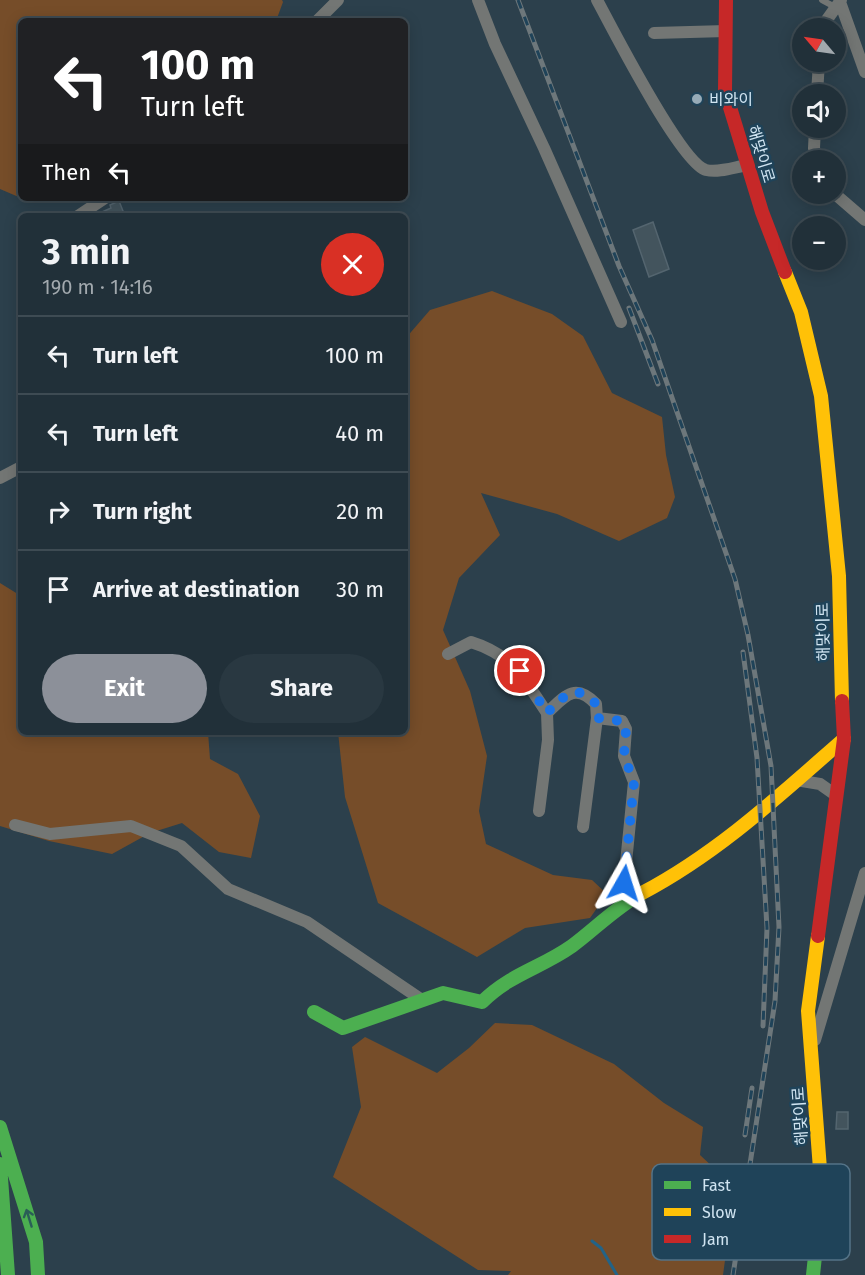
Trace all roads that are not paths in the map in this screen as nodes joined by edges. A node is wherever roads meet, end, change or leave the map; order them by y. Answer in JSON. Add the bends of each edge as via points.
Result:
{"nodes":[{"id":1,"x":338,"y":0,"type":"edge"},
{"id":2,"x":478,"y":0,"type":"edge"},
{"id":3,"x":597,"y":0,"type":"edge"},
{"id":4,"x":726,"y":0,"type":"edge"},
{"id":5,"x":822,"y":0,"type":"edge"},
{"id":6,"x":839,"y":3,"type":"edge"},
{"id":7,"x":320,"y":18,"type":"edge"},
{"id":8,"x":828,"y":18,"type":"edge"},
{"id":9,"x":726,"y":31,"type":"junction"},
{"id":10,"x":654,"y":33,"type":"dead end"},
{"id":11,"x":865,"y":72,"type":"edge"},
{"id":12,"x":748,"y":165,"type":"junction"},
{"id":13,"x":100,"y":201,"type":"edge"},
{"id":14,"x":846,"y":204,"type":"edge"},
{"id":15,"x":82,"y":213,"type":"edge"},
{"id":16,"x":865,"y":220,"type":"edge"},
{"id":17,"x":621,"y":322,"type":"dead end"},
{"id":18,"x":18,"y":469,"type":"edge"},
{"id":19,"x":0,"y":478,"type":"edge"},
{"id":20,"x":448,"y":654,"type":"dead end"},
{"id":21,"x":547,"y":713,"type":"junction"},
{"id":22,"x":597,"y":718,"type":"junction"},
{"id":23,"x":844,"y":739,"type":"junction"},
{"id":24,"x":795,"y":780,"type":"junction"},
{"id":25,"x":837,"y":796,"type":"junction"},
{"id":26,"x":539,"y":811,"type":"dead end"},
{"id":27,"x":15,"y":825,"type":"dead end"},
{"id":28,"x":583,"y":827,"type":"dead end"},
{"id":29,"x":865,"y":873,"type":"edge"},
{"id":30,"x":630,"y":899,"type":"junction"},
{"id":31,"x":422,"y":1000,"type":"junction"},
{"id":32,"x":314,"y":1012,"type":"dead end"},
{"id":33,"x":812,"y":1049,"type":"junction"},
{"id":34,"x":0,"y":1127,"type":"edge"},
{"id":35,"x":0,"y":1164,"type":"edge"},
{"id":36,"x":820,"y":1164,"type":"edge"},
{"id":37,"x":815,"y":1260,"type":"edge"},
{"id":38,"x":8,"y":1275,"type":"edge"},
{"id":39,"x":38,"y":1275,"type":"edge"},
{"id":40,"x":813,"y":1275,"type":"edge"}],
"edges":[{"from":1,"to":7,"type":"street"},
{"from":2,"to":17,"type":"street"},
{"from":3,"to":12,"type":"street","via":[[647,95],[694,162],[706,170]]},
{"from":4,"to":9,"type":"main road","name":"해맞이로"},
{"from":5,"to":6,"type":"lane"},
{"from":6,"to":8,"type":"street"},
{"from":6,"to":11,"type":"street"},
{"from":9,"to":10,"type":"street"},
{"from":9,"to":12,"type":"main road","name":"해맞이로","via":[[725,91]]},
{"from":12,"to":23,"type":"main road","name":"해맞이로","via":[[801,312],[821,396],[839,576]]},
{"from":13,"to":15,"type":"street"},
{"from":14,"to":16,"type":"street"},
{"from":18,"to":19,"type":"street"},
{"from":20,"to":21,"type":"street","via":[[471,642],[488,647],[520,671]]},
{"from":21,"to":22,"type":"street","via":[[571,693],[578,692],[596,704]]},
{"from":21,"to":26,"type":"street","via":[[548,740]]},
{"from":22,"to":28,"type":"street"},
{"from":22,"to":30,"type":"street","via":[[622,721],[626,729],[624,756],[634,782],[624,883]]},
{"from":23,"to":24,"type":"main road"},
{"from":23,"to":25,"type":"main road","name":"해맞이로"},
{"from":24,"to":25,"type":"street","via":[[820,784]]},
{"from":24,"to":30,"type":"main road","via":[[735,833],[674,876]]},
{"from":25,"to":33,"type":"main road","name":"해맞이로","via":[[807,1011]]},
{"from":27,"to":31,"type":"street","via":[[50,834],[131,826],[181,846],[228,889],[307,922]]},
{"from":29,"to":33,"type":"street"},
{"from":30,"to":31,"type":"main road","via":[[570,947],[500,985],[482,1002],[443,993]]},
{"from":31,"to":32,"type":"main road","via":[[343,1028]]},
{"from":33,"to":36,"type":"main road","name":"해맞이로"},
{"from":39,"to":34,"type":"main road","one_way":true,"via":[[36,1242]]},
{"from":35,"to":38,"type":"main road"},
{"from":37,"to":40,"type":"main road","name":"해맞이로"}]}
